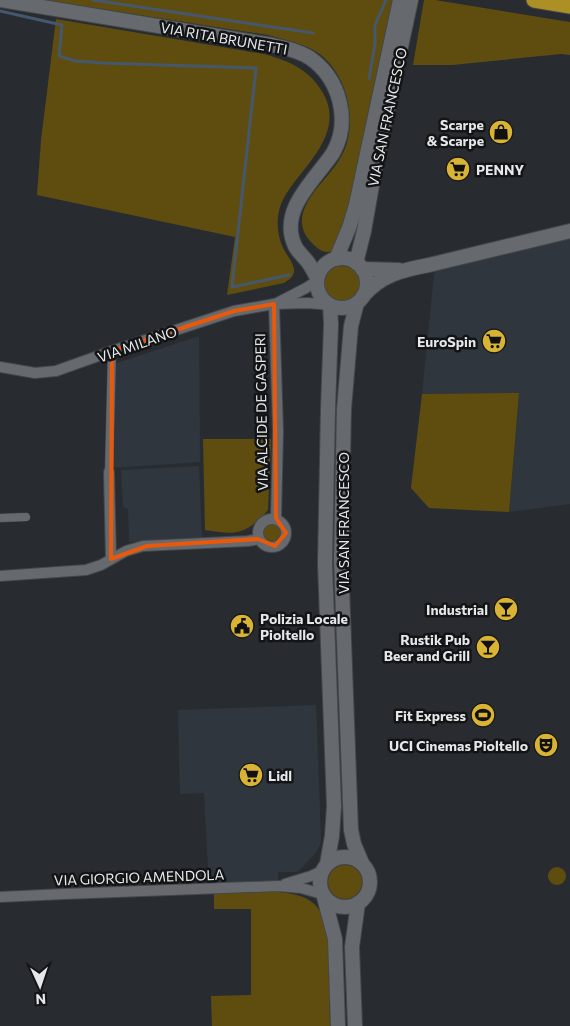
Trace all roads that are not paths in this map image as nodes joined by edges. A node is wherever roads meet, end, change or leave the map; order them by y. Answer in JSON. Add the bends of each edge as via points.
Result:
{"nodes":[{"id":1,"x":0,"y":0,"type":"edge"},
{"id":2,"x":400,"y":0,"type":"edge"},
{"id":3,"x":411,"y":0,"type":"edge"},
{"id":4,"x":534,"y":0,"type":"edge"},
{"id":5,"x":570,"y":6,"type":"edge"},
{"id":6,"x":570,"y":231,"type":"edge"},
{"id":7,"x":291,"y":232,"type":"junction"},
{"id":8,"x":333,"y":260,"type":"junction"},
{"id":9,"x":359,"y":266,"type":"junction"},
{"id":10,"x":405,"y":270,"type":"junction"},
{"id":11,"x":317,"y":279,"type":"junction"},
{"id":12,"x":360,"y":299,"type":"junction"},
{"id":13,"x":274,"y":304,"type":"junction"},
{"id":14,"x":330,"y":305,"type":"junction"},
{"id":15,"x":112,"y":351,"type":"junction"},
{"id":16,"x":0,"y":367,"type":"edge"},
{"id":17,"x":109,"y":472,"type":"joint"},
{"id":18,"x":26,"y":516,"type":"dead end"},
{"id":19,"x":0,"y":518,"type":"edge"},
{"id":20,"x":276,"y":519,"type":"junction"},
{"id":21,"x":259,"y":539,"type":"junction"},
{"id":22,"x":111,"y":559,"type":"junction"},
{"id":23,"x":0,"y":576,"type":"edge"},
{"id":24,"x":362,"y":863,"type":"junction"},
{"id":25,"x":324,"y":868,"type":"junction"},
{"id":26,"x":278,"y":886,"type":"junction"},
{"id":27,"x":323,"y":896,"type":"junction"},
{"id":28,"x":0,"y":897,"type":"edge"},
{"id":29,"x":358,"y":903,"type":"junction"},
{"id":30,"x":338,"y":1026,"type":"edge"},
{"id":31,"x":354,"y":1026,"type":"edge"}],
"edges":[{"from":1,"to":7,"type":"street","name":"VIA RITA BRUNETTI","via":[[273,45],[300,53],[317,64],[336,93],[341,109],[341,128],[337,144],[296,204]]},
{"from":2,"to":8,"type":"street","name":"VIA SAN FRANCESCO","via":[[350,228]]},
{"from":3,"to":9,"type":"street","name":"VIA SAN FRANCESCO"},
{"from":4,"to":5,"type":"highway"},
{"from":6,"to":10,"type":"street"},
{"from":7,"to":8,"type":"street","via":[[297,243],[314,258]]},
{"from":7,"to":11,"type":"street","via":[[296,247]]},
{"from":8,"to":9,"type":"street","via":[[348,259]]},
{"from":8,"to":11,"type":"street","via":[[321,269]]},
{"from":9,"to":10,"type":"street"},
{"from":9,"to":12,"type":"street","via":[[366,283]]},
{"from":10,"to":12,"type":"street","via":[[376,283]]},
{"from":11,"to":13,"type":"street","name":"VIA MILANO"},
{"from":11,"to":14,"type":"street","via":[[320,295]]},
{"from":12,"to":14,"type":"street","via":[[343,308]]},
{"from":12,"to":24,"type":"street","name":"VIA SAN FRANCESCO","via":[[351,326],[344,409],[341,560],[351,830]]},
{"from":13,"to":14,"type":"street","name":"VIA MILANO"},
{"from":13,"to":15,"type":"street","name":"VIA MILANO","via":[[234,311]]},
{"from":13,"to":20,"type":"street","name":"VIA ALCIDE DE GASPERI","via":[[278,431]]},
{"from":14,"to":25,"type":"street","name":"VIA SAN FRANCESCO","via":[[325,564],[334,806],[332,836]]},
{"from":15,"to":16,"type":"street","name":"VIA MILANO","via":[[62,370],[31,372]]},
{"from":15,"to":17,"type":"street"},
{"from":17,"to":22,"type":"street"},
{"from":18,"to":19,"type":"street"},
{"from":20,"to":21,"type":"street","via":[[262,523]]},
{"from":20,"to":21,"type":"street","name":"VIA ALCIDE DE GASPERI","via":[[285,528],[284,541],[270,547]]},
{"from":21,"to":22,"type":"street","name":"VIA ALCIDE DE GASPERI","via":[[143,546]]},
{"from":22,"to":23,"type":"street","name":"VIA ALCIDE DE GASPERI","via":[[81,571]]},
{"from":24,"to":25,"type":"street","via":[[341,857]]},
{"from":24,"to":29,"type":"street","via":[[369,874],[370,884],[367,894]]},
{"from":25,"to":26,"type":"street","name":"VIA GIORGIO AMENDOLA"},
{"from":25,"to":27,"type":"street","via":[[319,883]]},
{"from":26,"to":27,"type":"street","name":"VIA GIORGIO AMENDOLA","via":[[301,888]]},
{"from":26,"to":28,"type":"street","name":"VIA GIORGIO AMENDOLA"},
{"from":27,"to":29,"type":"street","via":[[340,907]]},
{"from":27,"to":30,"type":"street","via":[[335,939]]},
{"from":29,"to":31,"type":"street","via":[[352,947]]}]}
